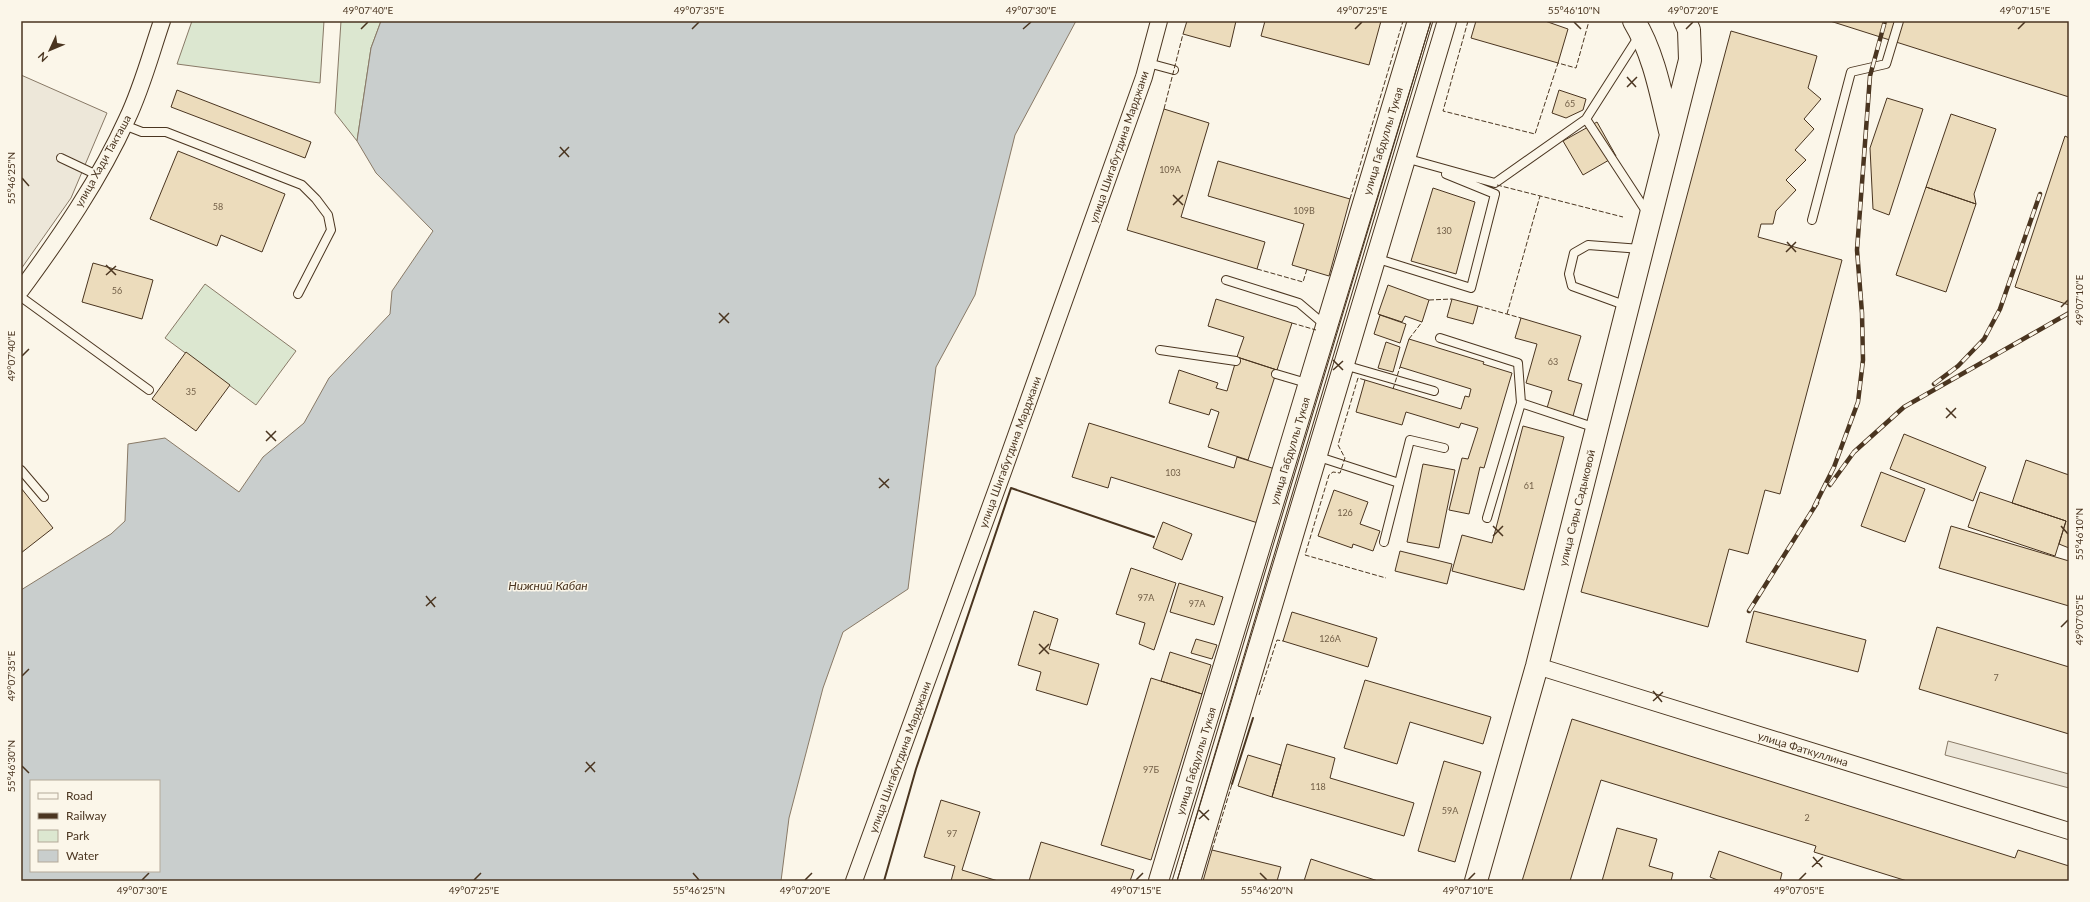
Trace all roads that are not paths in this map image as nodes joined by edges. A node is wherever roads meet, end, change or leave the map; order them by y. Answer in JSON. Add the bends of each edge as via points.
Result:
{"nodes":[{"id":1,"x":162,"y":21,"type":"edge"},
{"id":2,"x":1159,"y":21,"type":"edge"},
{"id":3,"x":1419,"y":21,"type":"edge"},
{"id":4,"x":1445,"y":21,"type":"edge"},
{"id":5,"x":1685,"y":21,"type":"edge"},
{"id":6,"x":1899,"y":21,"type":"edge"},
{"id":7,"x":1637,"y":27,"type":"edge"},
{"id":8,"x":1148,"y":63,"type":"junction"},
{"id":9,"x":1174,"y":70,"type":"dead end"},
{"id":10,"x":1586,"y":119,"type":"junction"},
{"id":11,"x":124,"y":125,"type":"junction"},
{"id":12,"x":1670,"y":132,"type":"junction"},
{"id":13,"x":61,"y":158,"type":"dead end"},
{"id":14,"x":1411,"y":159,"type":"junction"},
{"id":15,"x":97,"y":176,"type":"junction"},
{"id":16,"x":1650,"y":217,"type":"junction"},
{"id":17,"x":1812,"y":220,"type":"dead end"},
{"id":18,"x":1642,"y":249,"type":"junction"},
{"id":19,"x":1374,"y":258,"type":"junction"},
{"id":20,"x":1226,"y":280,"type":"dead end"},
{"id":21,"x":21,"y":290,"type":"edge"},
{"id":22,"x":298,"y":294,"type":"dead end"},
{"id":23,"x":21,"y":297,"type":"edge"},
{"id":24,"x":1627,"y":306,"type":"junction"},
{"id":25,"x":1328,"y":324,"type":"junction"},
{"id":26,"x":1440,"y":338,"type":"dead end"},
{"id":27,"x":1160,"y":350,"type":"dead end"},
{"id":28,"x":1236,"y":361,"type":"dead end"},
{"id":29,"x":1342,"y":365,"type":"junction"},
{"id":30,"x":1276,"y":374,"type":"dead end"},
{"id":31,"x":1310,"y":384,"type":"junction"},
{"id":32,"x":149,"y":390,"type":"dead end"},
{"id":33,"x":1434,"y":391,"type":"dead end"},
{"id":34,"x":1521,"y":403,"type":"junction"},
{"id":35,"x":1597,"y":428,"type":"junction"},
{"id":36,"x":1444,"y":448,"type":"dead end"},
{"id":37,"x":1315,"y":456,"type":"junction"},
{"id":38,"x":21,"y":470,"type":"edge"},
{"id":39,"x":1399,"y":483,"type":"junction"},
{"id":40,"x":44,"y":496,"type":"dead end"},
{"id":41,"x":1487,"y":518,"type":"dead end"},
{"id":42,"x":1384,"y":542,"type":"dead end"},
{"id":43,"x":1537,"y":666,"type":"junction"},
{"id":44,"x":2069,"y":831,"type":"edge"},
{"id":45,"x":854,"y":881,"type":"edge"},
{"id":46,"x":1160,"y":881,"type":"edge"},
{"id":47,"x":1189,"y":881,"type":"edge"},
{"id":48,"x":1476,"y":881,"type":"edge"}],
"edges":[{"from":1,"to":11,"type":"street","name":"улица Хади Такташа"},
{"from":2,"to":8,"type":"street","name":"улица Шигабутдина Марджани"},
{"from":3,"to":25,"type":"main road","name":"улица Габдуллы Тукая"},
{"from":4,"to":14,"type":"main road"},
{"from":5,"to":12,"type":"main road","name":"улица Сары Садыковой","via":[[1689,30],[1690,60]]},
{"from":6,"to":17,"type":"lane","via":[[1886,64],[1851,72]]},
{"from":7,"to":10,"type":"lane"},
{"from":7,"to":12,"type":"main road","name":"улица Сары Садыковой","via":[[1656,76]]},
{"from":8,"to":9,"type":"lane"},
{"from":8,"to":45,"type":"street","name":"улица Шигабутдина Марджани"},
{"from":10,"to":14,"type":"lane","via":[[1495,183]]},
{"from":10,"to":16,"type":"lane"},
{"from":11,"to":15,"type":"street","name":"улица Хади Такташа"},
{"from":11,"to":22,"type":"lane","via":[[142,132],[166,132],[302,185],[328,215],[331,230]]},
{"from":12,"to":16,"type":"main road","name":"улица Сары Садыковой"},
{"from":13,"to":15,"type":"lane"},
{"from":14,"to":19,"type":"main road"},
{"from":14,"to":19,"type":"lane","via":[[1495,194],[1471,288]]},
{"from":15,"to":21,"type":"street","name":"улица Хади Такташа"},
{"from":16,"to":18,"type":"main road","name":"улица Сары Садыковой"},
{"from":18,"to":24,"type":"main road","name":"улица Сары Садыковой"},
{"from":18,"to":24,"type":"lane","via":[[1588,245],[1574,253],[1569,274],[1572,286]]},
{"from":19,"to":29,"type":"main road"},
{"from":20,"to":25,"type":"lane","via":[[1299,303],[1319,320]]},
{"from":23,"to":32,"type":"lane"},
{"from":24,"to":35,"type":"main road","name":"улица Сары Садыковой"},
{"from":25,"to":31,"type":"main road","name":"улица Габдуллы Тукая"},
{"from":26,"to":34,"type":"lane","via":[[1518,363]]},
{"from":27,"to":28,"type":"lane"},
{"from":29,"to":33,"type":"lane"},
{"from":29,"to":37,"type":"main road"},
{"from":30,"to":31,"type":"lane"},
{"from":31,"to":46,"type":"main road","name":"улица Габдуллы Тукая"},
{"from":34,"to":35,"type":"lane"},
{"from":34,"to":41,"type":"lane"},
{"from":35,"to":43,"type":"main road","name":"улица Сары Садыковой"},
{"from":36,"to":39,"type":"lane","via":[[1410,440]]},
{"from":37,"to":39,"type":"lane"},
{"from":37,"to":47,"type":"main road"},
{"from":38,"to":40,"type":"lane"},
{"from":39,"to":42,"type":"lane"},
{"from":43,"to":44,"type":"street","name":"улица Фаткуллина"},
{"from":43,"to":48,"type":"main road","name":"улица Сары Садыковой"}]}
